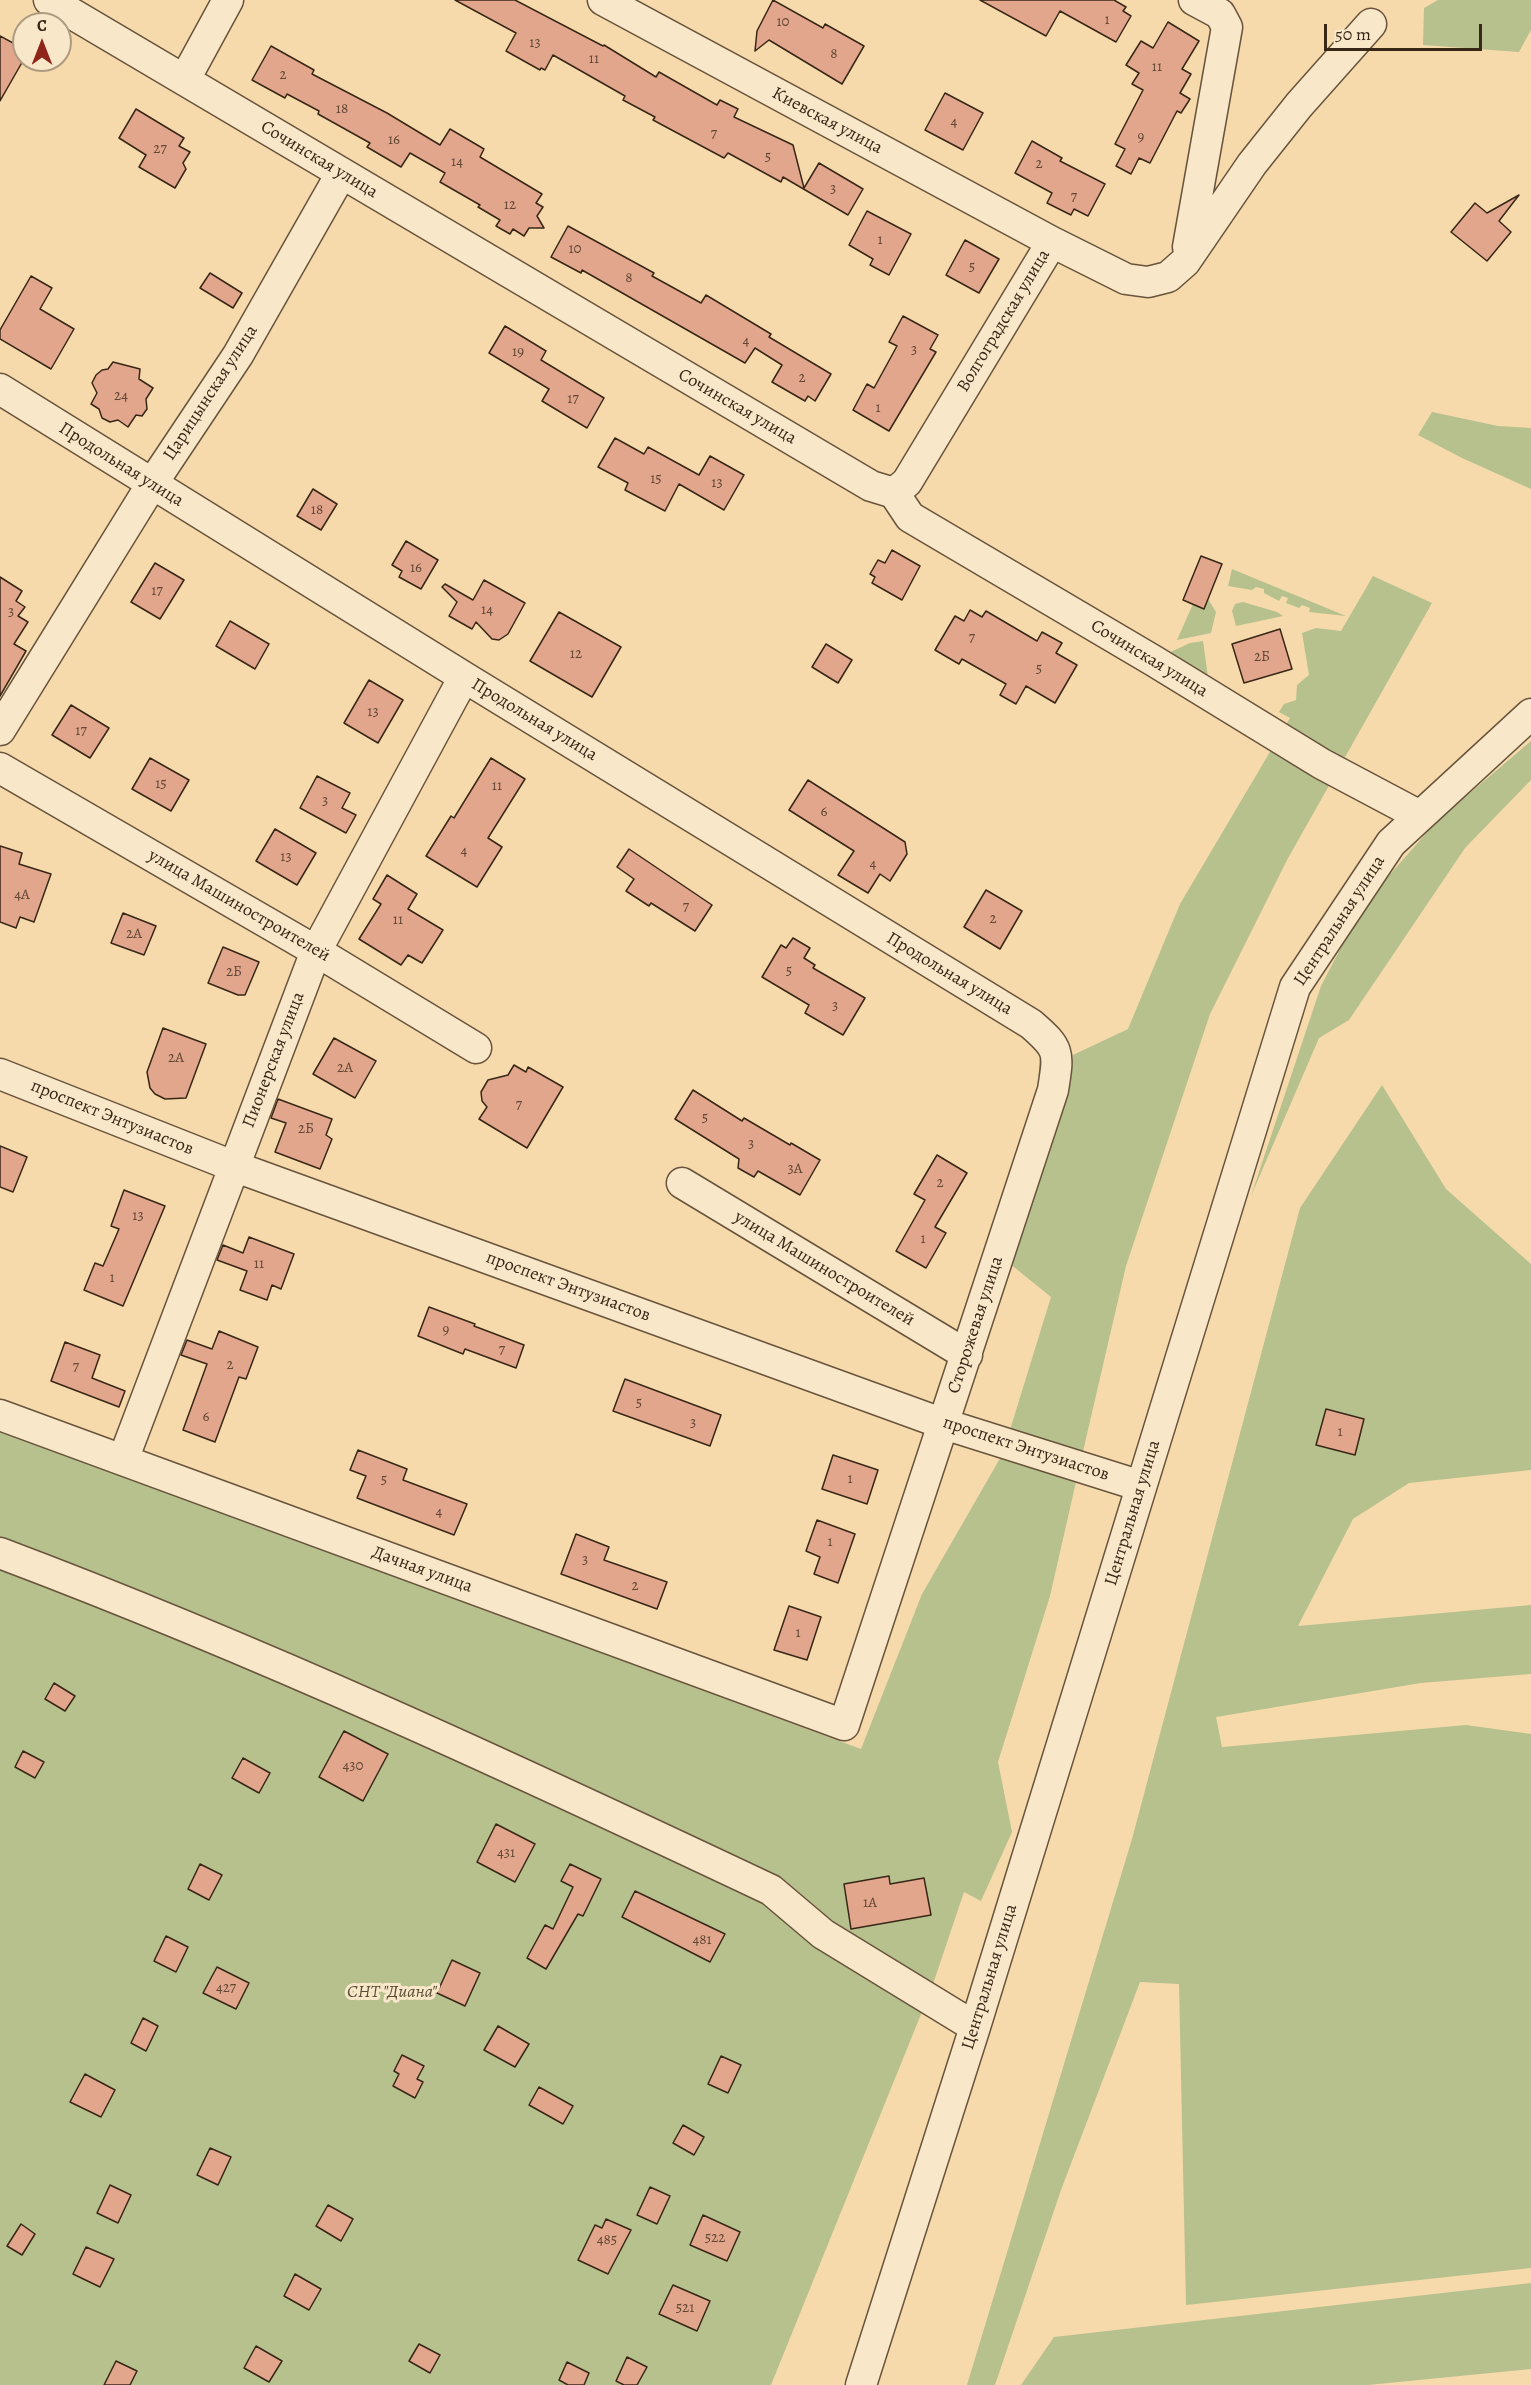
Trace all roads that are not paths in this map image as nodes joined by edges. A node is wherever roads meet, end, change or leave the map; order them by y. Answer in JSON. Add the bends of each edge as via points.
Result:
{"nodes":[{"id":1,"x":49,"y":0,"type":"edge"},
{"id":2,"x":228,"y":0,"type":"edge"},
{"id":3,"x":603,"y":0,"type":"edge"},
{"id":4,"x":1194,"y":0,"type":"edge"},
{"id":5,"x":1371,"y":24,"type":"dead end"},
{"id":6,"x":185,"y":79,"type":"junction"},
{"id":7,"x":342,"y":174,"type":"junction"},
{"id":8,"x":1052,"y":242,"type":"junction"},
{"id":9,"x":1185,"y":262,"type":"junction"},
{"id":10,"x":0,"y":389,"type":"edge"},
{"id":11,"x":152,"y":484,"type":"junction"},
{"id":12,"x":894,"y":494,"type":"junction"},
{"id":13,"x":464,"y":677,"type":"junction"},
{"id":14,"x":1531,"y":714,"type":"edge"},
{"id":15,"x":0,"y":730,"type":"edge"},
{"id":16,"x":0,"y":768,"type":"edge"},
{"id":17,"x":1420,"y":816,"type":"junction"},
{"id":18,"x":316,"y":951,"type":"junction"},
{"id":19,"x":476,"y":1048,"type":"dead end"},
{"id":20,"x":1058,"y":1060,"type":"joint"},
{"id":21,"x":0,"y":1074,"type":"edge"},
{"id":22,"x":233,"y":1166,"type":"junction"},
{"id":23,"x":682,"y":1183,"type":"dead end"},
{"id":24,"x":967,"y":1355,"type":"junction"},
{"id":25,"x":0,"y":1415,"type":"edge"},
{"id":26,"x":944,"y":1424,"type":"junction"},
{"id":27,"x":123,"y":1460,"type":"junction"},
{"id":28,"x":1141,"y":1486,"type":"junction"},
{"id":29,"x":0,"y":1553,"type":"edge"},
{"id":30,"x":844,"y":1725,"type":"joint"},
{"id":31,"x":975,"y":2027,"type":"junction"},
{"id":32,"x":861,"y":2385,"type":"edge"}],
"edges":[{"from":1,"to":6,"type":"street","name":"Сочинская улица"},
{"from":2,"to":6,"type":"street"},
{"from":3,"to":8,"type":"street","name":"Киевская улица"},
{"from":4,"to":9,"type":"street","via":[[1220,14],[1227,27]]},
{"from":5,"to":9,"type":"street","name":"Волгоградская улица","via":[[1252,164]]},
{"from":6,"to":7,"type":"street","name":"Сочинская улица"},
{"from":7,"to":11,"type":"street","name":"Царицынская улица","via":[[238,355]]},
{"from":7,"to":12,"type":"street","name":"Сочинская улица","via":[[871,486]]},
{"from":8,"to":9,"type":"street","name":"Волгоградская улица","via":[[1126,279],[1148,282],[1168,277]]},
{"from":8,"to":12,"type":"street","name":"Волгоградская улица","via":[[907,482]]},
{"from":10,"to":11,"type":"street","name":"Продольная улица"},
{"from":11,"to":13,"type":"street","name":"Продольная улица"},
{"from":11,"to":15,"type":"street","name":"Царицынская улица"},
{"from":12,"to":17,"type":"street","name":"Сочинская улица","via":[[910,517],[1323,764]]},
{"from":13,"to":18,"type":"street","name":"Пионерская улица"},
{"from":13,"to":20,"type":"street","name":"Продольная улица","via":[[1031,1024],[1052,1042]]},
{"from":14,"to":17,"type":"street","name":"Центральная улица"},
{"from":16,"to":18,"type":"street","name":"улица Машиностроителей"},
{"from":17,"to":28,"type":"street","name":"Центральная улица","via":[[1391,843],[1295,987]]},
{"from":18,"to":19,"type":"street","name":"улица Машиностроителей"},
{"from":18,"to":22,"type":"street","name":"Пионерская улица"},
{"from":20,"to":24,"type":"street","name":"Сторожевая улица","via":[[1053,1090]]},
{"from":21,"to":22,"type":"street","name":"проспект Энтузиастов"},
{"from":22,"to":26,"type":"street","name":"проспект Энтузиастов"},
{"from":22,"to":27,"type":"street","name":"Пионерская улица"},
{"from":23,"to":24,"type":"street","name":"улица Машиностроителей"},
{"from":24,"to":26,"type":"street","name":"Сторожевая улица"},
{"from":25,"to":27,"type":"street","name":"Дачная улица"},
{"from":26,"to":28,"type":"street","name":"проспект Энтузиастов"},
{"from":26,"to":30,"type":"street","name":"Сторожевая улица"},
{"from":27,"to":30,"type":"street","name":"Дачная улица"},
{"from":28,"to":31,"type":"street","name":"Центральная улица"},
{"from":29,"to":31,"type":"street","via":[[97,1589],[349,1695],[771,1890],[823,1934]]},
{"from":31,"to":32,"type":"street","name":"Центральная улица"}]}
